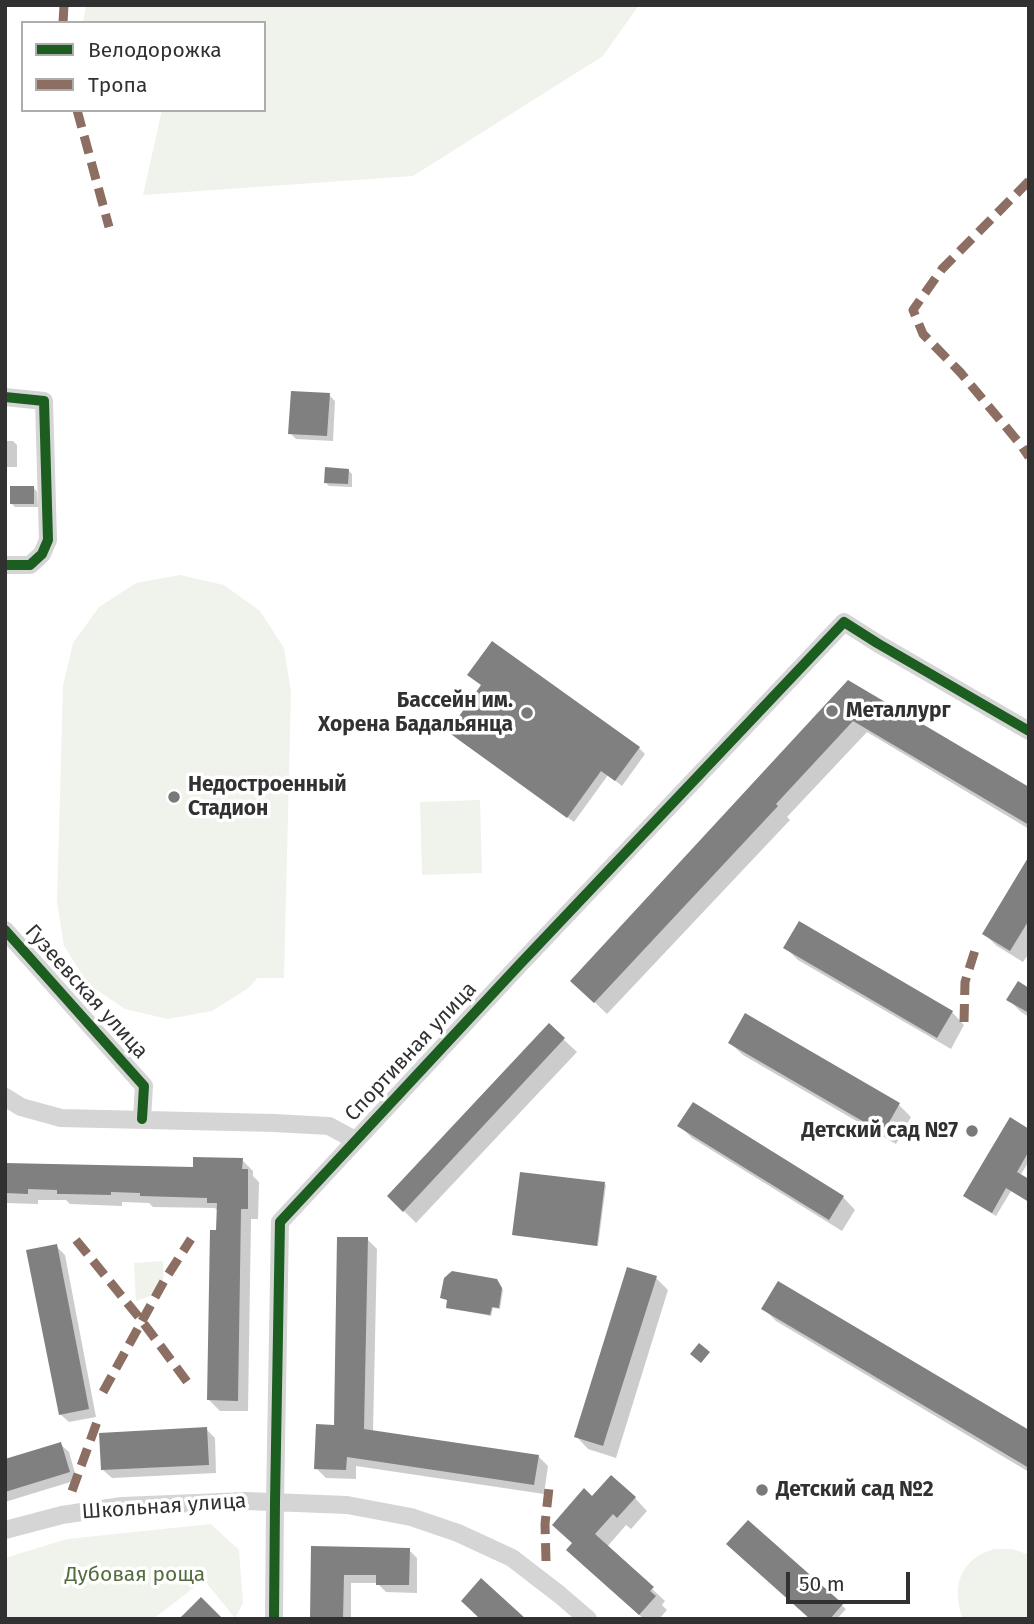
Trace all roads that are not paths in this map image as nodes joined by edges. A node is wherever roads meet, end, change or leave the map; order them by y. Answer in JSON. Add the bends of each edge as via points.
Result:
{"nodes":[{"id":1,"x":5,"y":397,"type":"edge"},
{"id":2,"x":5,"y":565,"type":"edge"},
{"id":3,"x":1029,"y":731,"type":"edge"},
{"id":4,"x":5,"y":930,"type":"edge"},
{"id":5,"x":5,"y":1097,"type":"edge"},
{"id":6,"x":142,"y":1119,"type":"junction"},
{"id":7,"x":355,"y":1140,"type":"junction"},
{"id":8,"x":275,"y":1502,"type":"junction"},
{"id":9,"x":5,"y":1530,"type":"edge"},
{"id":10,"x":274,"y":1619,"type":"edge"},
{"id":11,"x":588,"y":1619,"type":"edge"}],
"edges":[{"from":1,"to":2,"type":"street","via":[[44,401],[48,540],[30,565]]},
{"from":3,"to":7,"type":"street","name":"Спортивная улица","via":[[844,622]]},
{"from":4,"to":6,"type":"street","name":"Гузеевская улица","via":[[144,1086]]},
{"from":5,"to":6,"type":"street","via":[[21,1107],[61,1118]]},
{"from":6,"to":7,"type":"street","via":[[329,1126]]},
{"from":7,"to":8,"type":"street","name":"Спортивная улица","via":[[280,1222]]},
{"from":8,"to":9,"type":"street","name":"Школьная улица","via":[[122,1506],[62,1514]]},
{"from":8,"to":10,"type":"street","name":"Спортивная улица"},
{"from":8,"to":11,"type":"street","name":"Школьная улица","via":[[380,1510],[458,1533],[512,1558]]}]}
